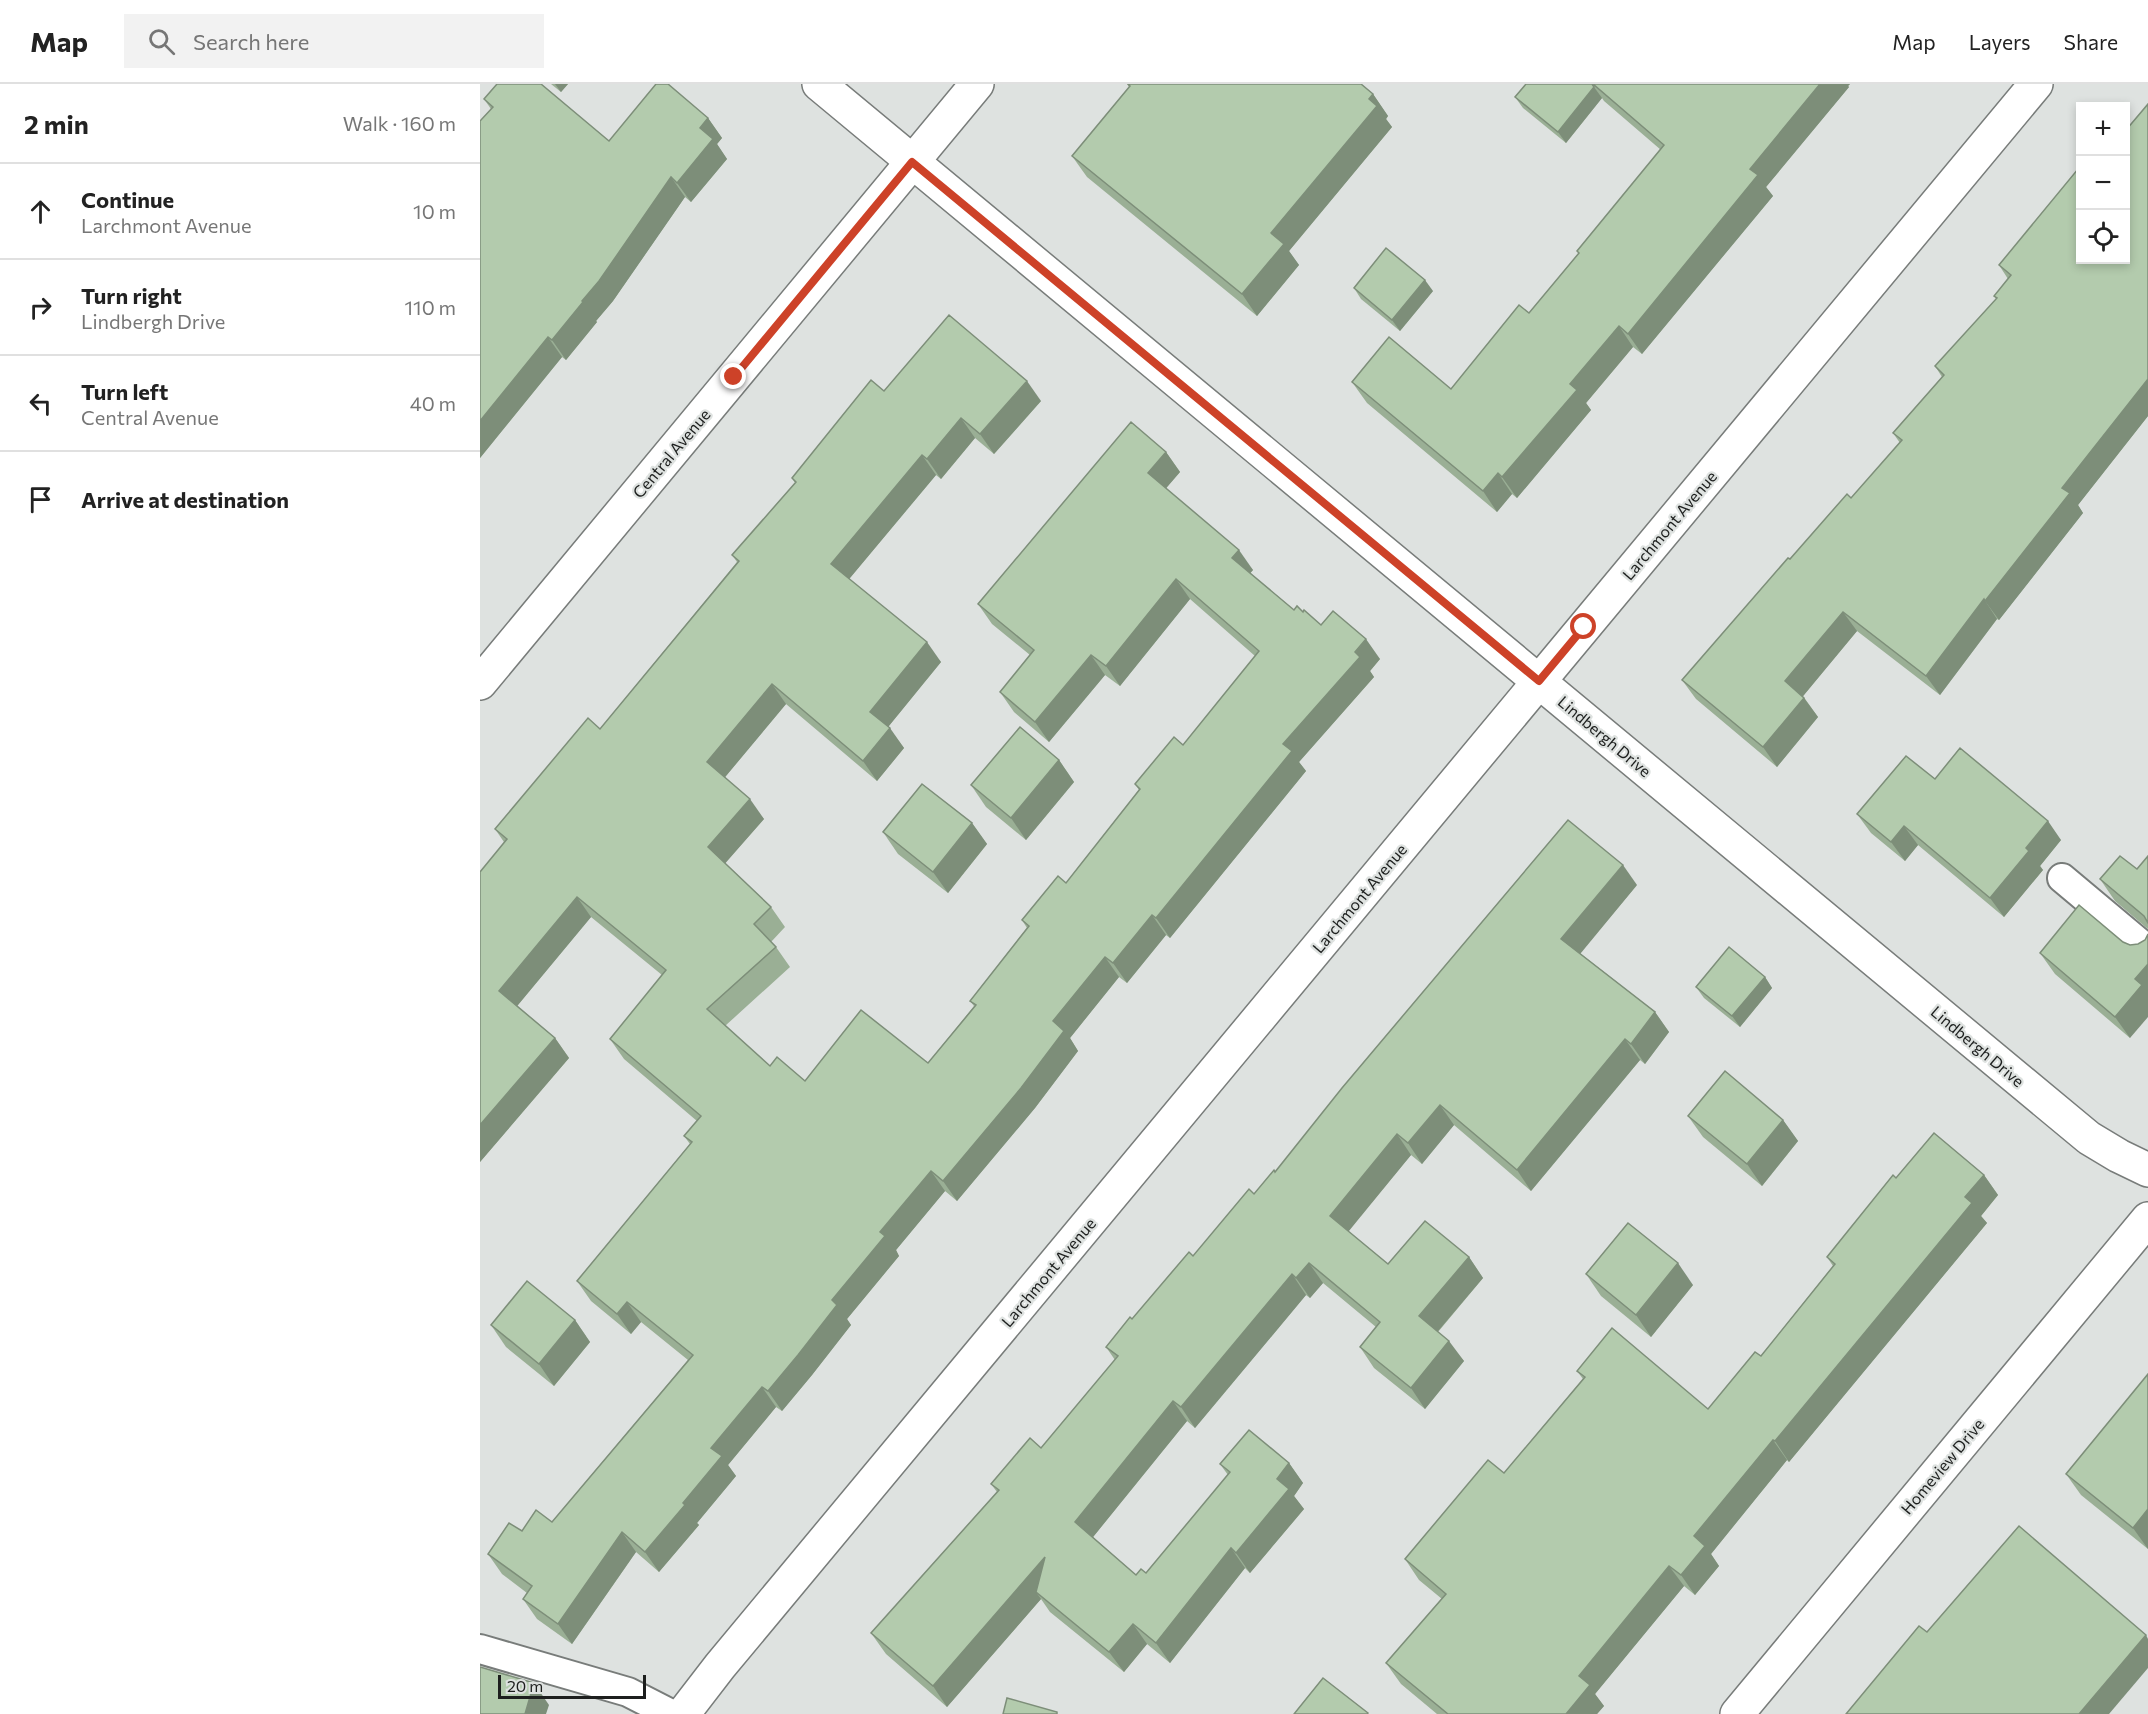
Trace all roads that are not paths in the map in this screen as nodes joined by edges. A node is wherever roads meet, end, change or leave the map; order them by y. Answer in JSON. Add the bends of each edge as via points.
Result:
{"nodes":[{"id":1,"x":819,"y":84,"type":"edge"},
{"id":2,"x":977,"y":84,"type":"edge"},
{"id":3,"x":2036,"y":84,"type":"edge"},
{"id":4,"x":912,"y":162,"type":"junction"},
{"id":5,"x":1539,"y":681,"type":"junction"},
{"id":6,"x":480,"y":683,"type":"edge"},
{"id":7,"x":2062,"y":878,"type":"dead end"},
{"id":8,"x":2148,"y":950,"type":"edge"},
{"id":9,"x":2148,"y":1170,"type":"edge"},
{"id":10,"x":2148,"y":1219,"type":"edge"},
{"id":11,"x":480,"y":1649,"type":"edge"},
{"id":12,"x":671,"y":1714,"type":"edge"},
{"id":13,"x":683,"y":1714,"type":"edge"},
{"id":14,"x":1737,"y":1714,"type":"edge"}],
"edges":[{"from":1,"to":4,"type":"street","name":"Lindbergh Drive"},
{"from":2,"to":4,"type":"street","name":"Central Avenue"},
{"from":3,"to":5,"type":"street","name":"Larchmont Avenue"},
{"from":4,"to":5,"type":"street","name":"Lindbergh Drive"},
{"from":4,"to":6,"type":"street","name":"Central Avenue"},
{"from":5,"to":9,"type":"street","name":"Lindbergh Drive","via":[[2089,1138]]},
{"from":5,"to":13,"type":"street","name":"Larchmont Avenue"},
{"from":7,"to":8,"type":"lane"},
{"from":10,"to":14,"type":"street","name":"Homeview Drive"},
{"from":11,"to":12,"type":"lane","via":[[628,1692]]}]}
